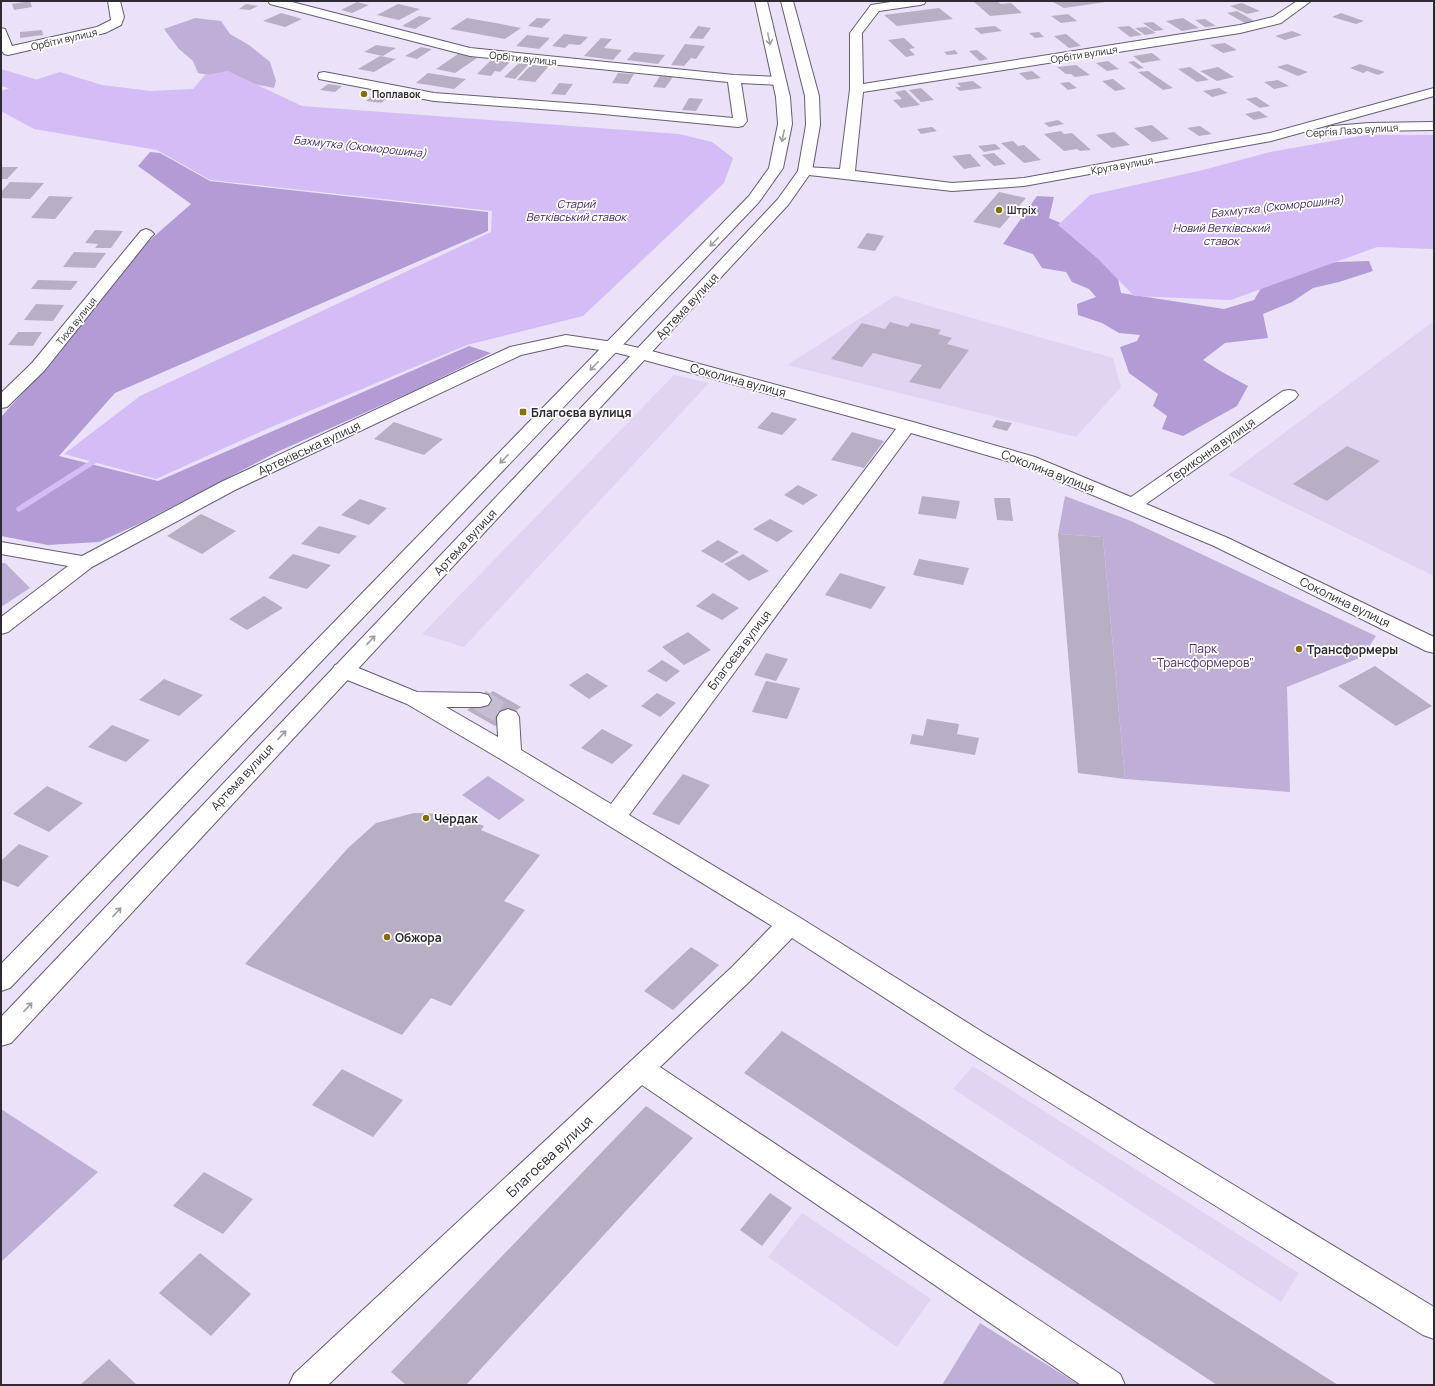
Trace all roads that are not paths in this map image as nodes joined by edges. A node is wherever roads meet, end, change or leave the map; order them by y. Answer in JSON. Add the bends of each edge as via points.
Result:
{"nodes":[{"id":1,"x":114,"y":1,"type":"edge"},
{"id":2,"x":274,"y":1,"type":"edge"},
{"id":3,"x":761,"y":1,"type":"edge"},
{"id":4,"x":787,"y":1,"type":"edge"},
{"id":5,"x":920,"y":1,"type":"edge"},
{"id":6,"x":1305,"y":1,"type":"edge"},
{"id":7,"x":1,"y":32,"type":"edge"},
{"id":8,"x":324,"y":76,"type":"dead end"},
{"id":9,"x":734,"y":79,"type":"junction"},
{"id":10,"x":778,"y":81,"type":"junction"},
{"id":11,"x":857,"y":89,"type":"junction"},
{"id":12,"x":1434,"y":92,"type":"edge"},
{"id":13,"x":1434,"y":126,"type":"edge"},
{"id":14,"x":1270,"y":137,"type":"junction"},
{"id":15,"x":805,"y":172,"type":"junction"},
{"id":16,"x":847,"y":174,"type":"junction"},
{"id":17,"x":146,"y":234,"type":"dead end"},
{"id":18,"x":613,"y":347,"type":"junction"},
{"id":19,"x":642,"y":354,"type":"junction"},
{"id":20,"x":1289,"y":395,"type":"dead end"},
{"id":21,"x":1,"y":403,"type":"edge"},
{"id":22,"x":907,"y":426,"type":"junction"},
{"id":23,"x":1132,"y":505,"type":"junction"},
{"id":24,"x":1,"y":548,"type":"edge"},
{"id":25,"x":84,"y":563,"type":"junction"},
{"id":26,"x":1,"y":627,"type":"edge"},
{"id":27,"x":1434,"y":646,"type":"edge"},
{"id":28,"x":343,"y":670,"type":"junction"},
{"id":29,"x":415,"y":699,"type":"junction"},
{"id":30,"x":480,"y":700,"type":"tunnel mouth"},
{"id":31,"x":508,"y":717,"type":"dead end"},
{"id":32,"x":510,"y":754,"type":"junction"},
{"id":33,"x":615,"y":817,"type":"junction"},
{"id":34,"x":790,"y":924,"type":"junction"},
{"id":35,"x":1,"y":981,"type":"edge"},
{"id":36,"x":1,"y":1035,"type":"edge"},
{"id":37,"x":641,"y":1069,"type":"junction"},
{"id":38,"x":1434,"y":1324,"type":"edge"},
{"id":39,"x":305,"y":1385,"type":"edge"},
{"id":40,"x":1109,"y":1385,"type":"edge"}],
"edges":[{"from":1,"to":7,"type":"street","name":"Орбіти вулиця","via":[[117,22],[101,30],[8,51]]},
{"from":2,"to":9,"type":"street","name":"Орбіти вулиця","via":[[470,52]]},
{"from":3,"to":10,"type":"street","name":"Артема вулиця","one_way":true},
{"from":4,"to":15,"type":"street","name":"Артема вулиця","via":[[812,96],[813,125]]},
{"from":5,"to":11,"type":"street","via":[[875,8],[856,33]]},
{"from":6,"to":11,"type":"street","name":"Орбіти вулиця","via":[[1277,20],[1240,29]]},
{"from":8,"to":9,"type":"street","via":[[434,97],[738,123],[740,121]]},
{"from":9,"to":10,"type":"street","name":"Орбіти вулиця"},
{"from":10,"to":18,"type":"street","name":"Артема вулиця","one_way":true,"via":[[783,97],[785,124],[776,168],[754,199]]},
{"from":11,"to":16,"type":"street"},
{"from":12,"to":14,"type":"street","name":"Крута вулиця"},
{"from":13,"to":14,"type":"street","name":"Сергія Лазо вулиця","via":[[1369,127]]},
{"from":14,"to":16,"type":"street","name":"Крута вулиця","via":[[1024,182],[952,187]]},
{"from":15,"to":16,"type":"street","name":"Крута вулиця"},
{"from":15,"to":19,"type":"street","name":"Артема вулиця","via":[[783,202]]},
{"from":17,"to":21,"type":"street","name":"Тиха вулиця","via":[[38,367]]},
{"from":18,"to":19,"type":"street","name":"Артеківська вулиця"},
{"from":18,"to":25,"type":"street","name":"Артеківська вулиця","via":[[566,340],[516,350],[228,486]]},
{"from":18,"to":35,"type":"street","name":"Артема вулиця","one_way":true},
{"from":19,"to":22,"type":"street","name":"Соколина вулиця"},
{"from":28,"to":19,"type":"street","name":"Артема вулиця","one_way":true},
{"from":20,"to":23,"type":"street","name":"Териконна вулиця"},
{"from":22,"to":23,"type":"street","name":"Соколина вулиця","via":[[1028,461]]},
{"from":22,"to":33,"type":"street","name":"Благоєва вулиця"},
{"from":23,"to":27,"type":"street","name":"Соколина вулиця","via":[[1221,542]]},
{"from":24,"to":25,"type":"street"},
{"from":25,"to":26,"type":"street","name":"Артеківська вулиця"},
{"from":28,"to":29,"type":"street"},
{"from":36,"to":28,"type":"street","name":"Артема вулиця","one_way":true},
{"from":29,"to":30,"type":"street"},
{"from":29,"to":32,"type":"street"},
{"from":31,"to":32,"type":"street"},
{"from":32,"to":33,"type":"street"},
{"from":33,"to":34,"type":"street"},
{"from":34,"to":37,"type":"street","name":"Благоєва вулиця"},
{"from":34,"to":38,"type":"street","via":[[974,1041]]},
{"from":37,"to":39,"type":"street","name":"Благоєва вулиця"},
{"from":37,"to":40,"type":"street"}]}
